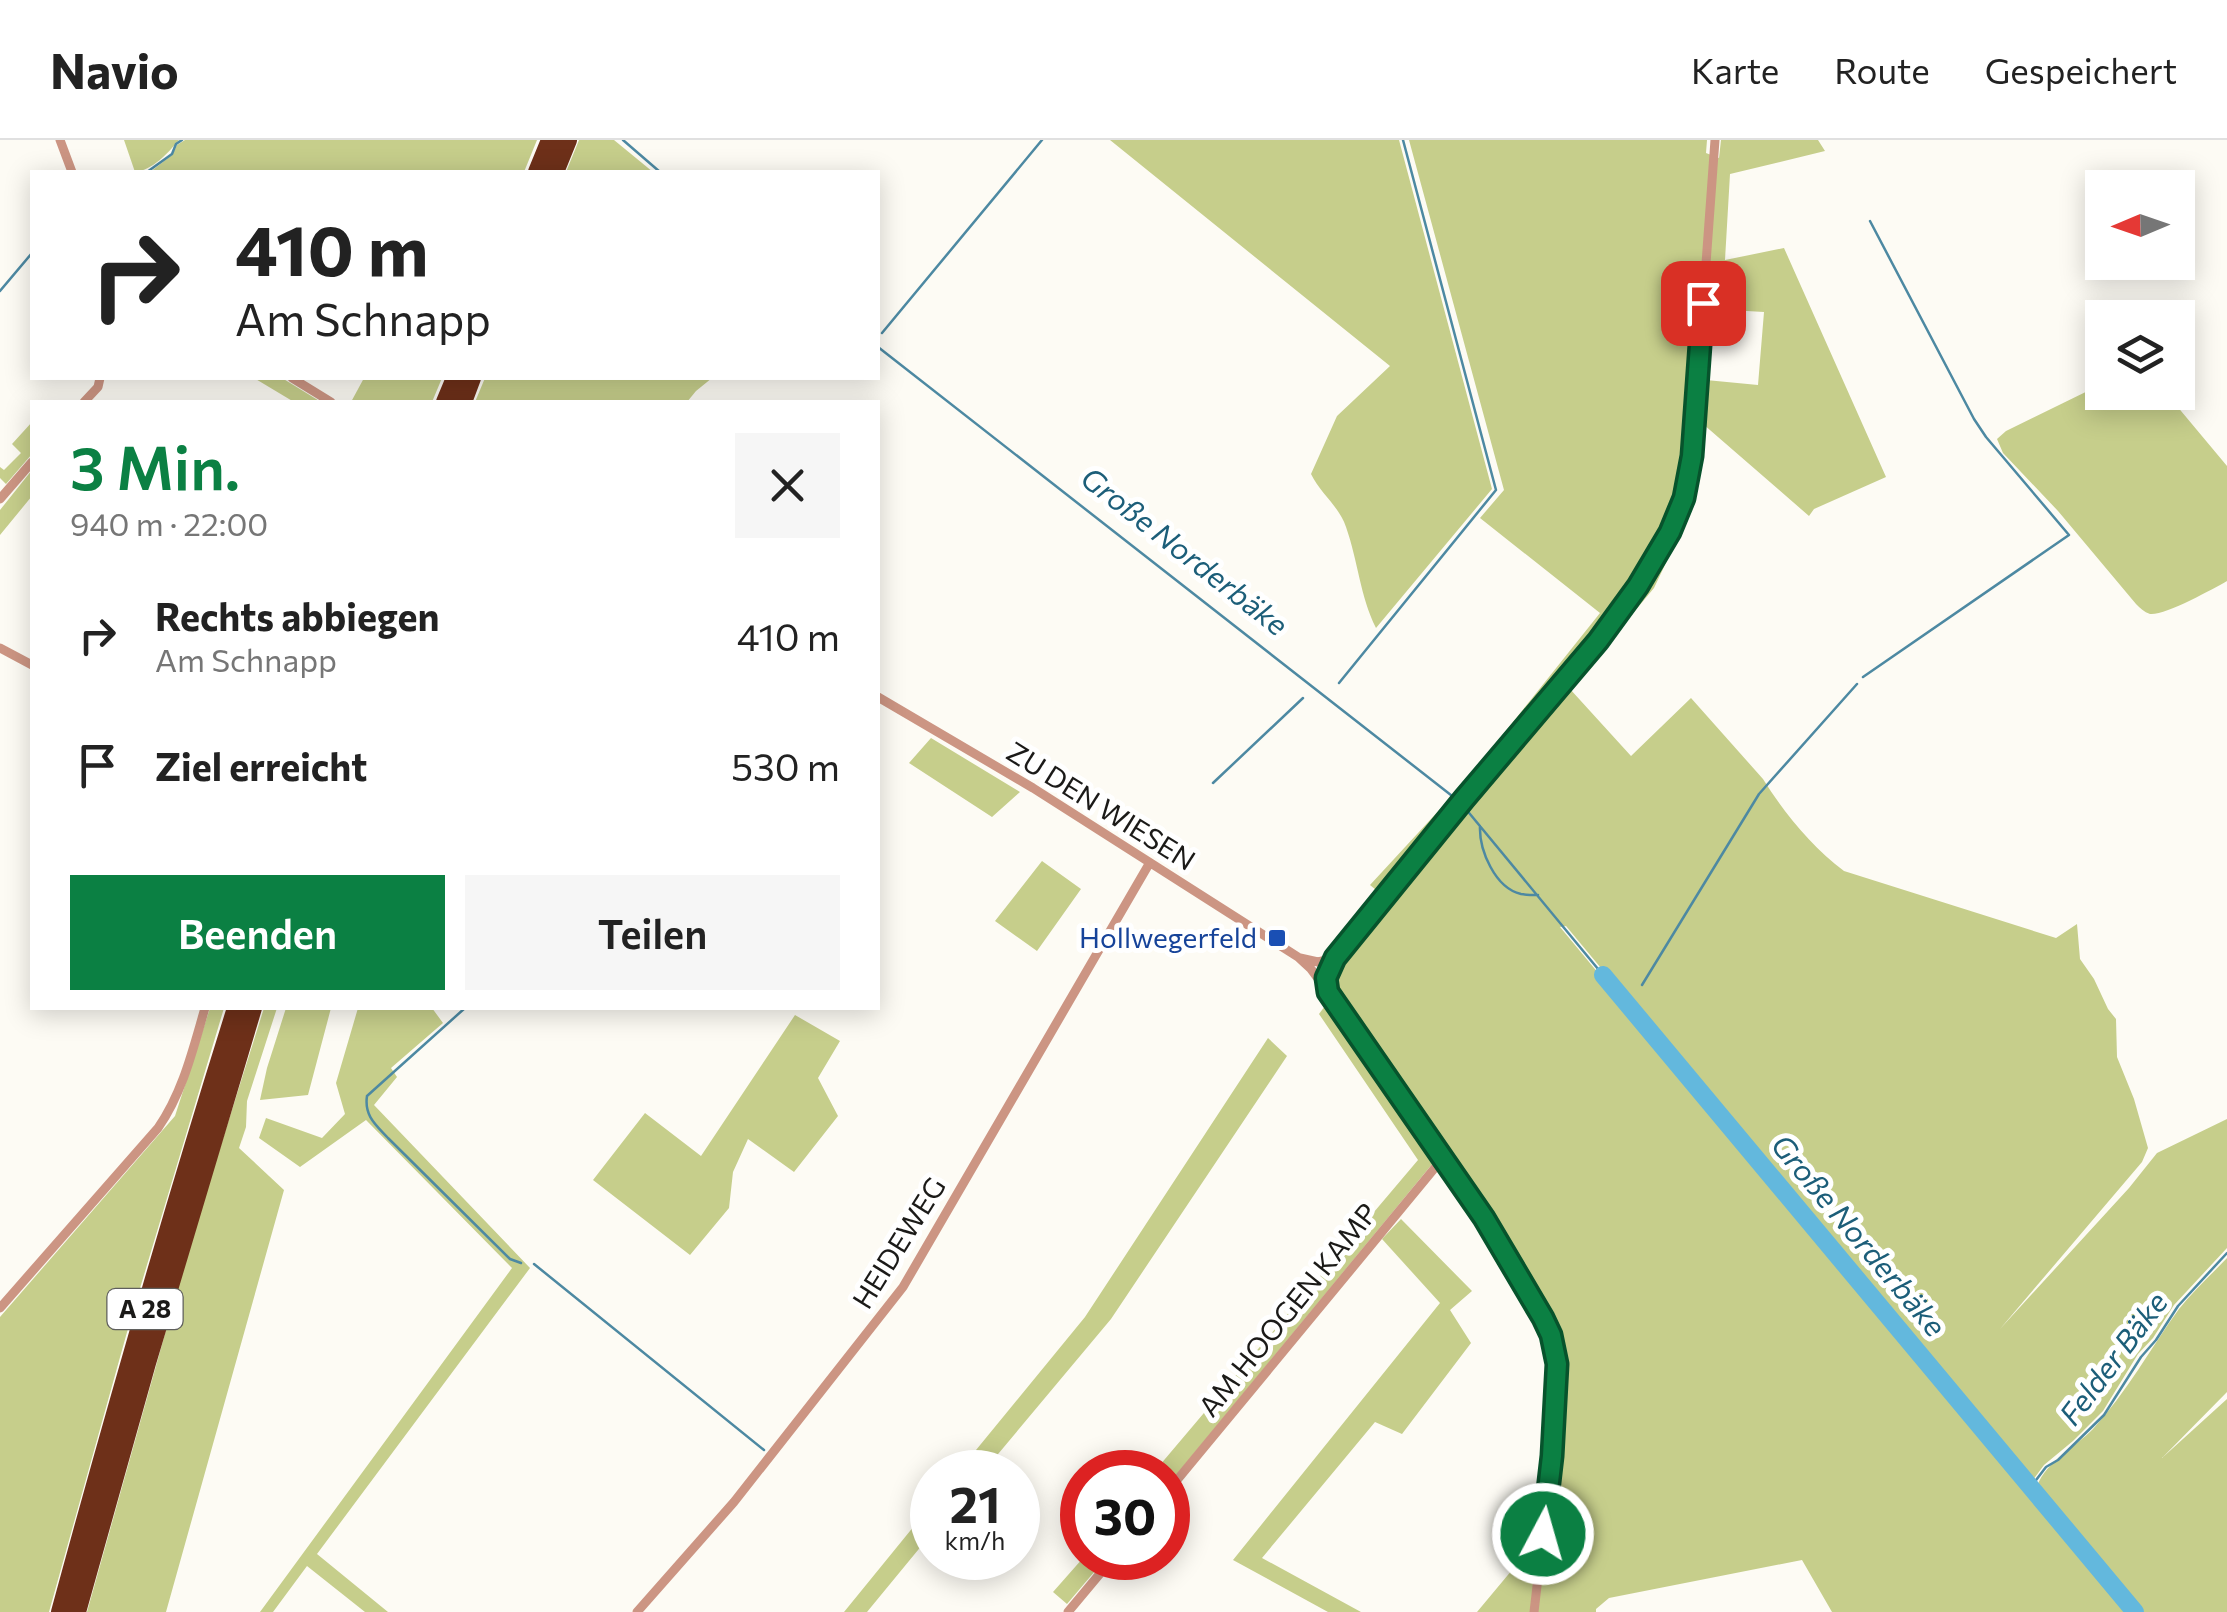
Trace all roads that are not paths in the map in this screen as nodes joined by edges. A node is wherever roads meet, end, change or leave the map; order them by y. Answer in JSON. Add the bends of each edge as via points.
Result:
{"nodes":[{"id":1,"x":60,"y":140,"type":"edge"},
{"id":2,"x":550,"y":140,"type":"edge"},
{"id":3,"x":568,"y":140,"type":"edge"},
{"id":4,"x":1715,"y":140,"type":"edge"},
{"id":5,"x":71,"y":170,"type":"edge"},
{"id":6,"x":538,"y":170,"type":"edge"},
{"id":7,"x":556,"y":170,"type":"edge"},
{"id":8,"x":295,"y":380,"type":"edge"},
{"id":9,"x":328,"y":400,"type":"edge"},
{"id":10,"x":30,"y":464,"type":"edge"},
{"id":11,"x":0,"y":499,"type":"edge"},
{"id":12,"x":0,"y":648,"type":"edge"},
{"id":13,"x":30,"y":664,"type":"edge"},
{"id":14,"x":880,"y":698,"type":"edge"},
{"id":15,"x":1149,"y":864,"type":"junction"},
{"id":16,"x":1298,"y":957,"type":"junction"},
{"id":17,"x":1335,"y":958,"type":"junction"},
{"id":18,"x":1328,"y":992,"type":"junction"},
{"id":19,"x":204,"y":1010,"type":"edge"},
{"id":20,"x":235,"y":1010,"type":"edge"},
{"id":21,"x":252,"y":1010,"type":"edge"},
{"id":22,"x":1442,"y":1158,"type":"junction"},
{"id":23,"x":0,"y":1308,"type":"edge"},
{"id":24,"x":1190,"y":1464,"type":"edge"},
{"id":25,"x":1095,"y":1580,"type":"edge"},
{"id":26,"x":60,"y":1612,"type":"edge"},
{"id":27,"x":77,"y":1612,"type":"edge"},
{"id":28,"x":637,"y":1612,"type":"edge"},
{"id":29,"x":1068,"y":1612,"type":"edge"},
{"id":30,"x":1534,"y":1612,"type":"edge"}],
"edges":[{"from":1,"to":5,"type":"street"},
{"from":2,"to":6,"type":"highway"},
{"from":3,"to":7,"type":"highway"},
{"from":4,"to":17,"type":"street","via":[[1692,456],[1670,532],[1598,641]]},
{"from":8,"to":9,"type":"street"},
{"from":10,"to":11,"type":"street"},
{"from":12,"to":13,"type":"street"},
{"from":14,"to":15,"type":"street","name":"ZU DEN WIESEN"},
{"from":15,"to":16,"type":"street","name":"ZU DEN WIESEN"},
{"from":15,"to":28,"type":"street","name":"HEIDEWEG","via":[[903,1286],[734,1502]]},
{"from":16,"to":17,"type":"street"},
{"from":16,"to":18,"type":"street"},
{"from":17,"to":18,"type":"street"},
{"from":18,"to":22,"type":"street"},
{"from":19,"to":23,"type":"street","via":[[183,1081],[158,1128]]},
{"from":20,"to":26,"type":"highway","number":"A 28"},
{"from":21,"to":27,"type":"highway","number":"A 28"},
{"from":22,"to":24,"type":"street","name":"AM HOOGEN KAMP"},
{"from":22,"to":30,"type":"street","via":[[1543,1318],[1557,1364]]},
{"from":25,"to":29,"type":"street"}]}
